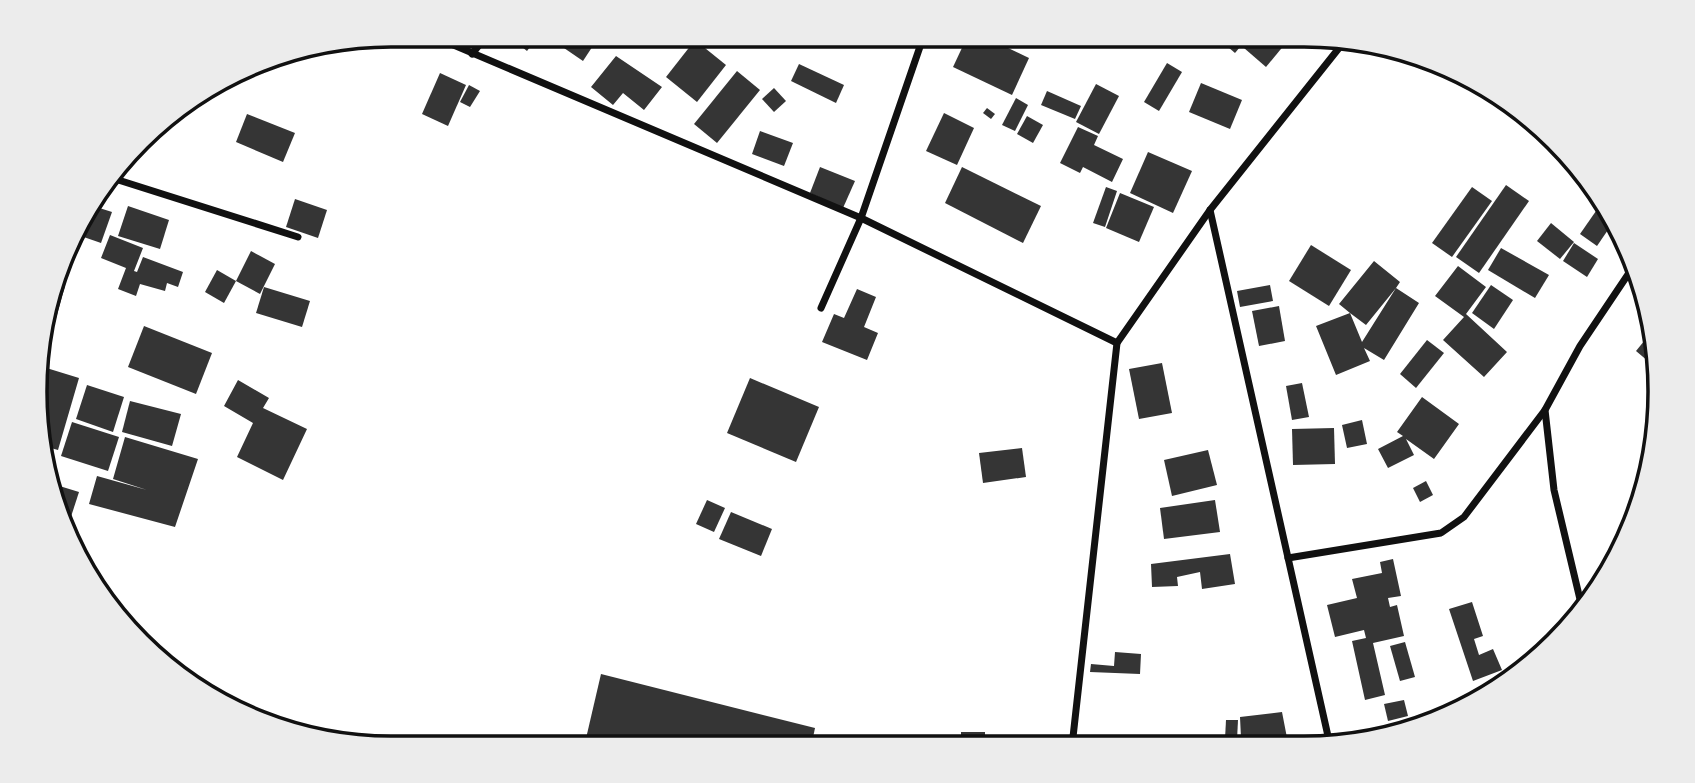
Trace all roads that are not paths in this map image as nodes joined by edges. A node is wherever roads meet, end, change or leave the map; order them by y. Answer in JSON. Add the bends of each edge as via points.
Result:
{"nodes":[{"id":1,"x":457,"y":47,"type":"edge"},
{"id":2,"x":478,"y":47,"type":"edge"},
{"id":3,"x":920,"y":47,"type":"edge"},
{"id":4,"x":1338,"y":49,"type":"edge"},
{"id":5,"x":472,"y":54,"type":"junction"},
{"id":6,"x":119,"y":180,"type":"edge"},
{"id":7,"x":1210,"y":210,"type":"junction"},
{"id":8,"x":862,"y":218,"type":"junction"},
{"id":9,"x":298,"y":237,"type":"dead end"},
{"id":10,"x":1627,"y":275,"type":"edge"},
{"id":11,"x":821,"y":308,"type":"dead end"},
{"id":12,"x":1116,"y":343,"type":"junction"},
{"id":13,"x":1545,"y":410,"type":"junction"},
{"id":14,"x":1288,"y":558,"type":"junction"},
{"id":15,"x":1579,"y":598,"type":"edge"},
{"id":16,"x":1328,"y":735,"type":"edge"},
{"id":17,"x":1073,"y":736,"type":"edge"}],
"edges":[{"from":1,"to":5,"type":"street"},
{"from":2,"to":5,"type":"street"},
{"from":3,"to":8,"type":"street"},
{"from":4,"to":7,"type":"street"},
{"from":5,"to":8,"type":"street"},
{"from":6,"to":9,"type":"street"},
{"from":7,"to":12,"type":"street"},
{"from":7,"to":14,"type":"street"},
{"from":8,"to":11,"type":"street"},
{"from":8,"to":12,"type":"street"},
{"from":10,"to":13,"type":"street"},
{"from":12,"to":17,"type":"street"},
{"from":13,"to":14,"type":"street","via":[[1464,517],[1441,533]]},
{"from":13,"to":15,"type":"street","via":[[1553,490]]},
{"from":14,"to":16,"type":"street"}]}
